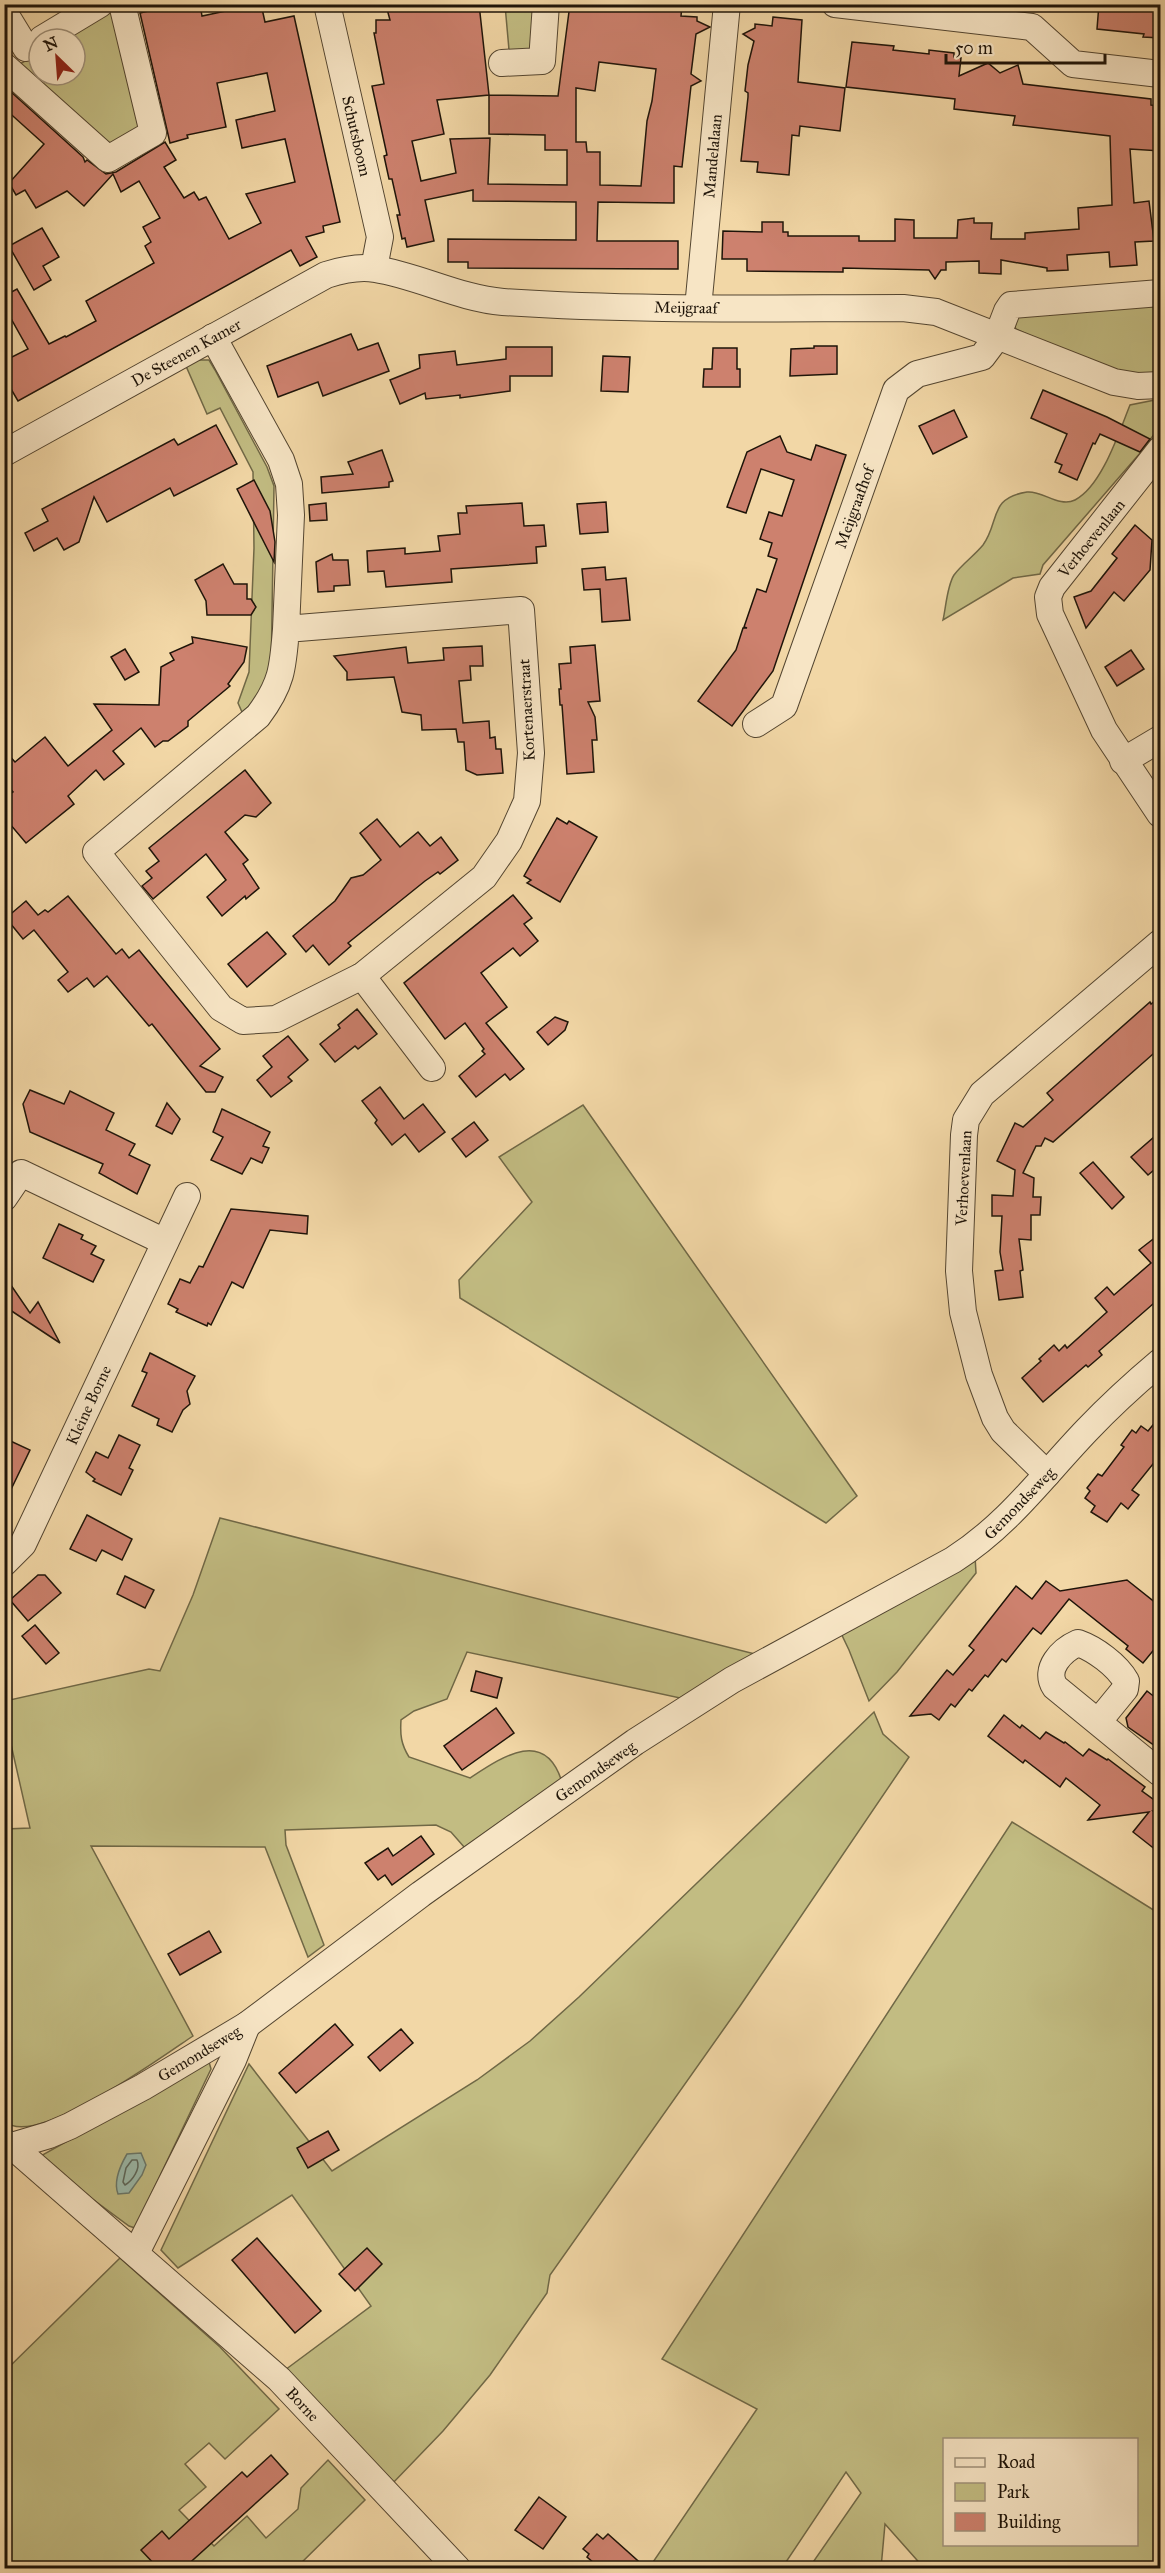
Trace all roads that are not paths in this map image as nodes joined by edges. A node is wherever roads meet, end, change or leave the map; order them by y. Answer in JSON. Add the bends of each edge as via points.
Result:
{"nodes":[{"id":1,"x":100,"y":4,"type":"edge"},
{"id":2,"x":122,"y":4,"type":"edge"},
{"id":3,"x":327,"y":4,"type":"edge"},
{"id":4,"x":546,"y":4,"type":"edge"},
{"id":5,"x":727,"y":4,"type":"edge"},
{"id":6,"x":835,"y":4,"type":"edge"},
{"id":7,"x":4,"y":12,"type":"edge"},
{"id":8,"x":61,"y":27,"type":"edge"},
{"id":9,"x":27,"y":46,"type":"edge"},
{"id":10,"x":502,"y":63,"type":"dead end"},
{"id":11,"x":4,"y":66,"type":"edge"},
{"id":12,"x":1161,"y":74,"type":"edge"},
{"id":13,"x":374,"y":268,"type":"junction"},
{"id":14,"x":1161,"y":293,"type":"edge"},
{"id":15,"x":698,"y":308,"type":"junction"},
{"id":16,"x":213,"y":337,"type":"junction"},
{"id":17,"x":997,"y":337,"type":"junction"},
{"id":18,"x":1161,"y":385,"type":"edge"},
{"id":19,"x":1161,"y":450,"type":"edge"},
{"id":20,"x":4,"y":453,"type":"edge"},
{"id":21,"x":286,"y":629,"type":"junction"},
{"id":22,"x":756,"y":724,"type":"dead end"},
{"id":23,"x":1161,"y":739,"type":"edge"},
{"id":24,"x":1123,"y":761,"type":"junction"},
{"id":25,"x":1161,"y":814,"type":"edge"},
{"id":26,"x":1161,"y":943,"type":"edge"},
{"id":27,"x":362,"y":976,"type":"junction"},
{"id":28,"x":432,"y":1068,"type":"dead end"},
{"id":29,"x":187,"y":1196,"type":"dead end"},
{"id":30,"x":4,"y":1198,"type":"edge"},
{"id":31,"x":165,"y":1242,"type":"junction"},
{"id":32,"x":1161,"y":1362,"type":"edge"},
{"id":33,"x":1047,"y":1474,"type":"junction"},
{"id":34,"x":4,"y":1563,"type":"edge"},
{"id":35,"x":1098,"y":1722,"type":"dead end"},
{"id":36,"x":1161,"y":1773,"type":"edge"},
{"id":37,"x":247,"y":2025,"type":"junction"},
{"id":38,"x":8,"y":2144,"type":"edge"},
{"id":39,"x":136,"y":2253,"type":"junction"},
{"id":40,"x":457,"y":2568,"type":"edge"}],
"edges":[{"from":1,"to":8,"type":"street"},
{"from":2,"to":11,"type":"street","via":[[153,132],[108,159]]},
{"from":3,"to":13,"type":"street","name":"Schutsboom","via":[[380,237]]},
{"from":4,"to":10,"type":"street","via":[[542,61]]},
{"from":5,"to":15,"type":"street","name":"Mandelalaan"},
{"from":6,"to":12,"type":"street","via":[[1032,27],[1073,64]]},
{"from":7,"to":9,"type":"street"},
{"from":13,"to":15,"type":"street","name":"Meijgraaf","via":[[443,290],[500,302]]},
{"from":13,"to":16,"type":"street","name":"De Steenen Kamer","via":[[326,275]]},
{"from":14,"to":17,"type":"street","via":[[1011,305]]},
{"from":15,"to":17,"type":"street","name":"Meijgraaf","via":[[903,308],[936,312]]},
{"from":16,"to":20,"type":"street","name":"De Steenen Kamer"},
{"from":16,"to":21,"type":"street","name":"Kortenaerstraat","via":[[281,460],[289,484]]},
{"from":17,"to":18,"type":"street","name":"Meijgraaf","via":[[1114,382]]},
{"from":17,"to":22,"type":"street","name":"Meijgraafhof","via":[[982,357],[917,374],[896,390],[784,706]]},
{"from":19,"to":24,"type":"street","name":"Verhoevenlaan","via":[[1052,586],[1048,597],[1050,614],[1088,698]]},
{"from":21,"to":27,"type":"street","name":"Kortenaerstraat","via":[[283,669],[274,694],[258,716],[96,852],[221,1008],[243,1021],[276,1018]]},
{"from":21,"to":27,"type":"street","name":"Kortenaerstraat","via":[[521,610],[531,753],[527,801],[509,842],[484,877]]},
{"from":23,"to":24,"type":"street"},
{"from":24,"to":25,"type":"street","name":"Verhoevenlaan"},
{"from":26,"to":33,"type":"street","name":"Verhoevenlaan","via":[[982,1094],[966,1120],[959,1271],[963,1312],[979,1375],[996,1418],[1003,1431]]},
{"from":27,"to":28,"type":"street"},
{"from":29,"to":31,"type":"street","name":"Kleine Borne"},
{"from":30,"to":31,"type":"street","via":[[21,1173]]},
{"from":31,"to":34,"type":"street","name":"Kleine Borne","via":[[23,1544]]},
{"from":32,"to":33,"type":"street","name":"Gemondseweg","via":[[1110,1407]]},
{"from":33,"to":37,"type":"street","name":"Gemondseweg","via":[[979,1544],[732,1680],[635,1742],[421,1894]]},
{"from":35,"to":36,"type":"street"},
{"from":37,"to":38,"type":"street","name":"Gemondseweg","via":[[70,2126],[49,2136]]},
{"from":37,"to":39,"type":"street"},
{"from":38,"to":39,"type":"street","name":"Borne"},
{"from":39,"to":40,"type":"street","name":"Borne","via":[[279,2379]]}]}
